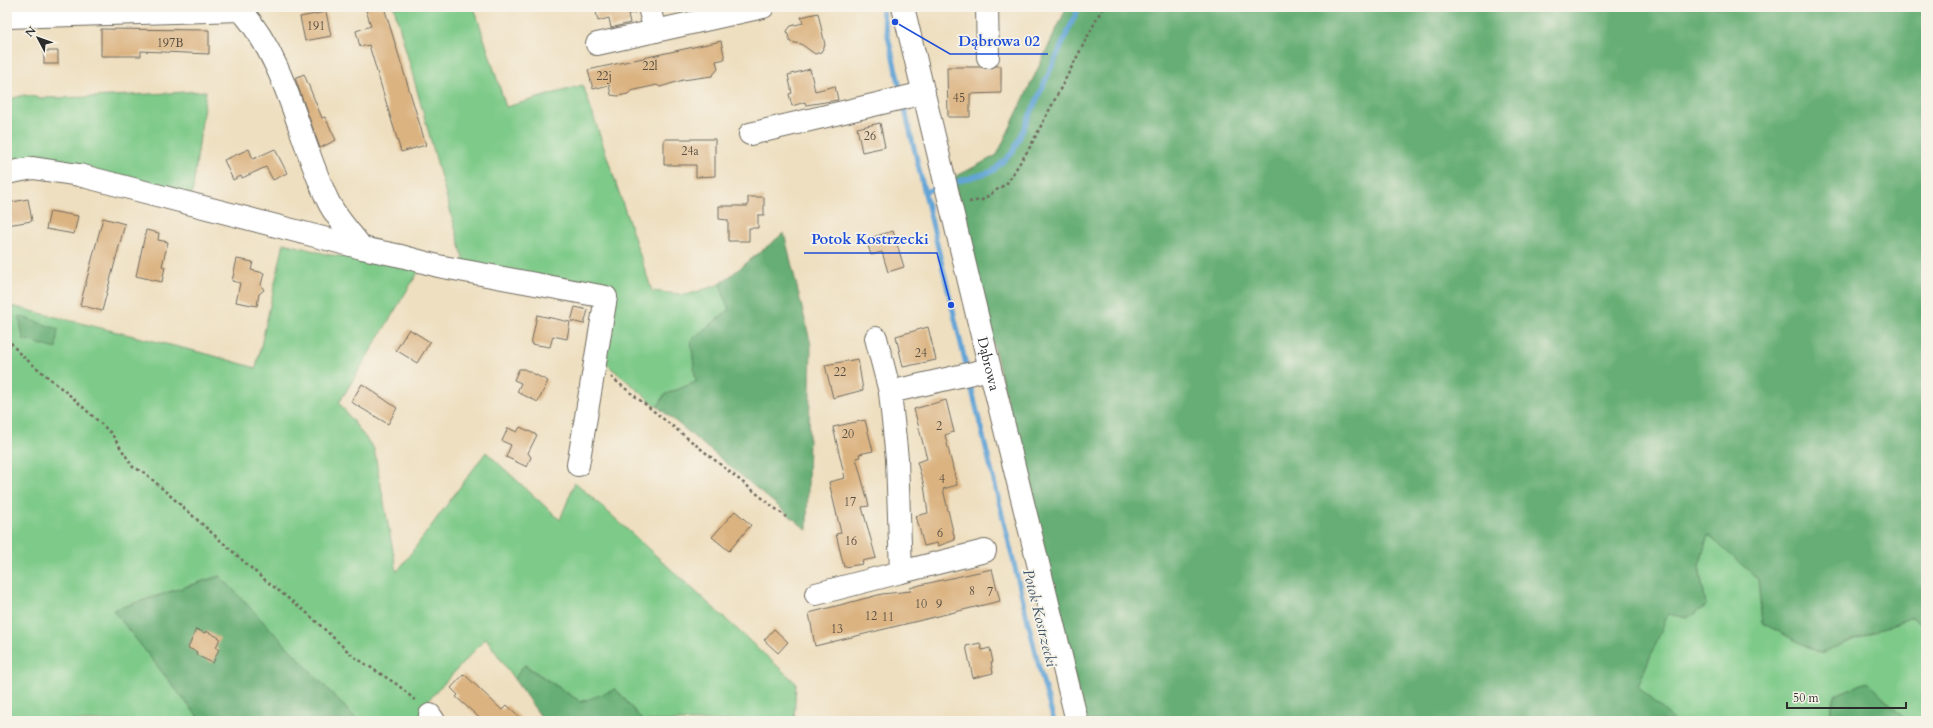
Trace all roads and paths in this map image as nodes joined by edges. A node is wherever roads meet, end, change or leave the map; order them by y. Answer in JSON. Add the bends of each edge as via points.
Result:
{"nodes":[{"id":1,"x":649,"y":7,"type":"edge"},
{"id":2,"x":763,"y":7,"type":"edge"},
{"id":3,"x":903,"y":7,"type":"edge"},
{"id":4,"x":987,"y":7,"type":"edge"},
{"id":5,"x":1103,"y":7,"type":"edge"},
{"id":6,"x":7,"y":17,"type":"edge"},
{"id":7,"x":655,"y":31,"type":"junction"},
{"id":8,"x":597,"y":44,"type":"dead end"},
{"id":9,"x":988,"y":56,"type":"dead end"},
{"id":10,"x":909,"y":96,"type":"junction"},
{"id":11,"x":750,"y":134,"type":"dead end"},
{"id":12,"x":7,"y":173,"type":"edge"},
{"id":13,"x":950,"y":206,"type":"junction"},
{"id":14,"x":362,"y":248,"type":"junction"},
{"id":15,"x":7,"y":338,"type":"edge"},
{"id":16,"x":876,"y":338,"type":"dead end"},
{"id":17,"x":594,"y":362,"type":"junction"},
{"id":18,"x":976,"y":372,"type":"junction"},
{"id":19,"x":890,"y":392,"type":"junction"},
{"id":20,"x":578,"y":465,"type":"dead end"},
{"id":21,"x":786,"y":517,"type":"dead end"},
{"id":22,"x":985,"y":551,"type":"dead end"},
{"id":23,"x":901,"y":572,"type":"junction"},
{"id":24,"x":816,"y":594,"type":"dead end"},
{"id":25,"x":432,"y":718,"type":"edge"},
{"id":26,"x":1077,"y":721,"type":"edge"}],
"edges":[{"from":1,"to":7,"type":"street"},
{"from":2,"to":7,"type":"street"},
{"from":3,"to":10,"type":"street","name":"Dąbrowa"},
{"from":4,"to":9,"type":"street"},
{"from":5,"to":13,"type":"path","via":[[1030,147],[1007,183],[982,200]]},
{"from":6,"to":14,"type":"street","via":[[241,10],[256,27],[281,76],[328,202]]},
{"from":7,"to":8,"type":"street"},
{"from":10,"to":11,"type":"street"},
{"from":10,"to":13,"type":"street","name":"Dąbrowa"},
{"from":12,"to":14,"type":"street","via":[[33,168],[79,175]]},
{"from":13,"to":18,"type":"street","name":"Dąbrowa"},
{"from":14,"to":17,"type":"street","via":[[438,266],[606,297]]},
{"from":15,"to":25,"type":"path","via":[[20,354],[111,433],[133,467],[145,473],[353,656],[398,685]]},
{"from":16,"to":19,"type":"street"},
{"from":17,"to":20,"type":"street"},
{"from":17,"to":21,"type":"path"},
{"from":18,"to":19,"type":"street"},
{"from":18,"to":26,"type":"street","name":"Dąbrowa"},
{"from":19,"to":23,"type":"street","via":[[897,459]]},
{"from":22,"to":23,"type":"street"},
{"from":23,"to":24,"type":"street"}]}
